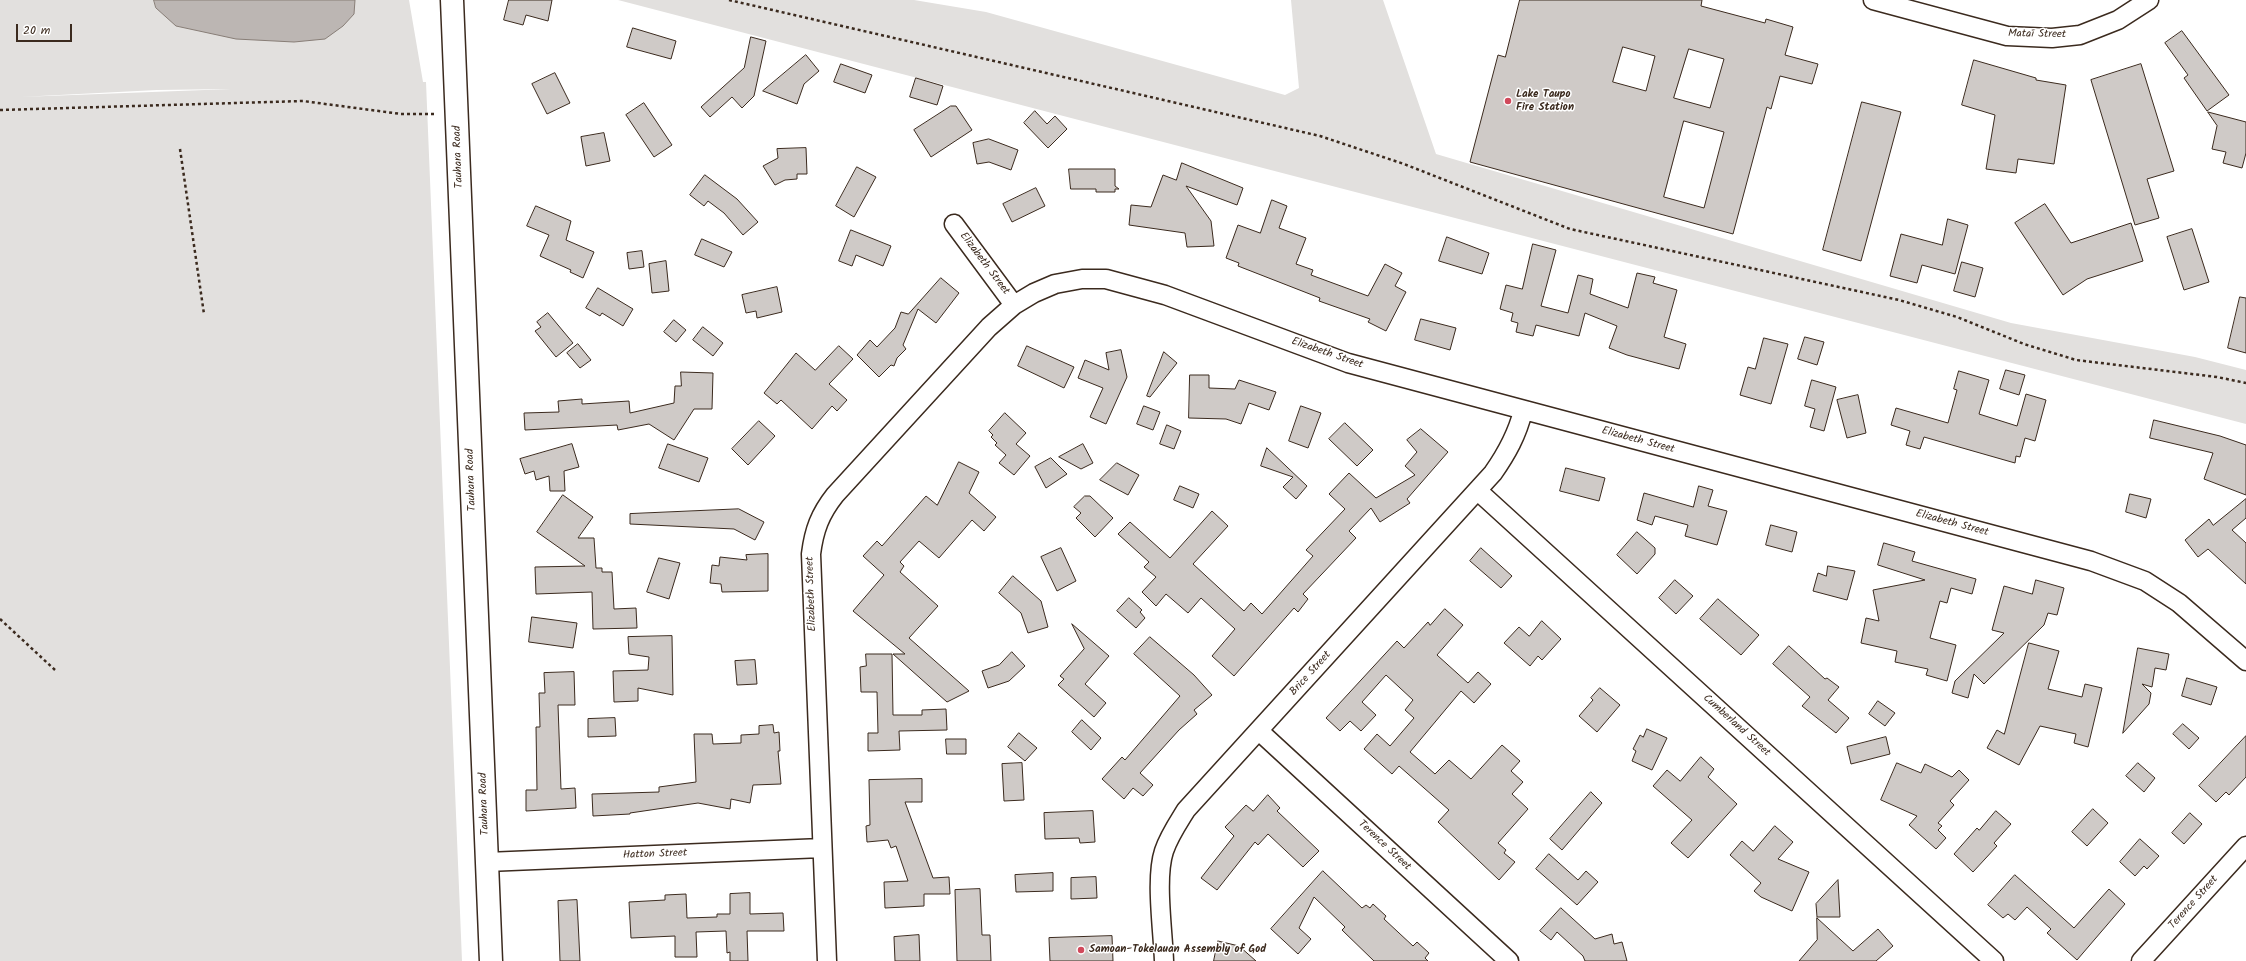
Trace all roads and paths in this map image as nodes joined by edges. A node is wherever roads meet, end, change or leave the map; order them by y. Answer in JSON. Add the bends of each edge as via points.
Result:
{"nodes":[{"id":1,"x":452,"y":0,"type":"edge"},
{"id":2,"x":729,"y":0,"type":"edge"},
{"id":3,"x":1873,"y":0,"type":"edge"},
{"id":4,"x":2149,"y":0,"type":"edge"},
{"id":5,"x":0,"y":110,"type":"edge"},
{"id":6,"x":457,"y":114,"type":"junction"},
{"id":7,"x":180,"y":149,"type":"dead end"},
{"id":8,"x":954,"y":224,"type":"dead end"},
{"id":9,"x":1014,"y":305,"type":"junction"},
{"id":10,"x":204,"y":314,"type":"dead end"},
{"id":11,"x":2246,"y":383,"type":"edge"},
{"id":12,"x":1523,"y":411,"type":"junction"},
{"id":13,"x":1478,"y":490,"type":"junction"},
{"id":14,"x":0,"y":619,"type":"edge"},
{"id":15,"x":2246,"y":661,"type":"edge"},
{"id":16,"x":55,"y":670,"type":"dead end"},
{"id":17,"x":1259,"y":731,"type":"junction"},
{"id":18,"x":2246,"y":846,"type":"edge"},
{"id":19,"x":822,"y":848,"type":"junction"},
{"id":20,"x":487,"y":862,"type":"junction"},
{"id":21,"x":491,"y":961,"type":"edge"},
{"id":22,"x":827,"y":961,"type":"edge"},
{"id":23,"x":1164,"y":961,"type":"edge"},
{"id":24,"x":1509,"y":961,"type":"edge"},
{"id":25,"x":1994,"y":961,"type":"edge"},
{"id":26,"x":2141,"y":961,"type":"edge"}],
"edges":[{"from":1,"to":6,"type":"main road","name":"Tauhara Road"},
{"from":2,"to":11,"type":"path","via":[[1320,136],[1404,164],[1570,229],[1899,300],[2076,360],[2217,377]]},
{"from":3,"to":4,"type":"street","name":"Mataī Street","via":[[2007,36],[2052,38],[2087,33],[2118,20]]},
{"from":5,"to":6,"type":"path","via":[[303,101],[401,114]]},
{"from":6,"to":20,"type":"main road","name":"Tauhara Road"},
{"from":7,"to":10,"type":"path"},
{"from":8,"to":9,"type":"street","name":"Elizabeth Street"},
{"from":9,"to":12,"type":"street","name":"Elizabeth Street","via":[[1055,284],[1082,279],[1106,280],[1165,295],[1348,363]]},
{"from":9,"to":19,"type":"street","name":"Elizabeth Street","via":[[989,327],[835,495],[822,512],[814,532],[811,554]]},
{"from":12,"to":13,"type":"street","name":"Brice Street","via":[[1509,450]]},
{"from":12,"to":15,"type":"street","name":"Elizabeth Street","via":[[2117,570],[2144,581],[2179,603]]},
{"from":13,"to":17,"type":"street","name":"Brice Street"},
{"from":13,"to":25,"type":"street","name":"Cumberland Street"},
{"from":14,"to":16,"type":"path"},
{"from":17,"to":23,"type":"street","name":"Brice Street","via":[[1186,810],[1169,838],[1164,852],[1160,881]]},
{"from":17,"to":24,"type":"street","name":"Terence Street"},
{"from":18,"to":26,"type":"street","name":"Terence Street"},
{"from":19,"to":20,"type":"street","name":"Hatton Street"},
{"from":19,"to":22,"type":"street","name":"Elizabeth Street"},
{"from":20,"to":21,"type":"main road","name":"Tauhara Road"}]}
